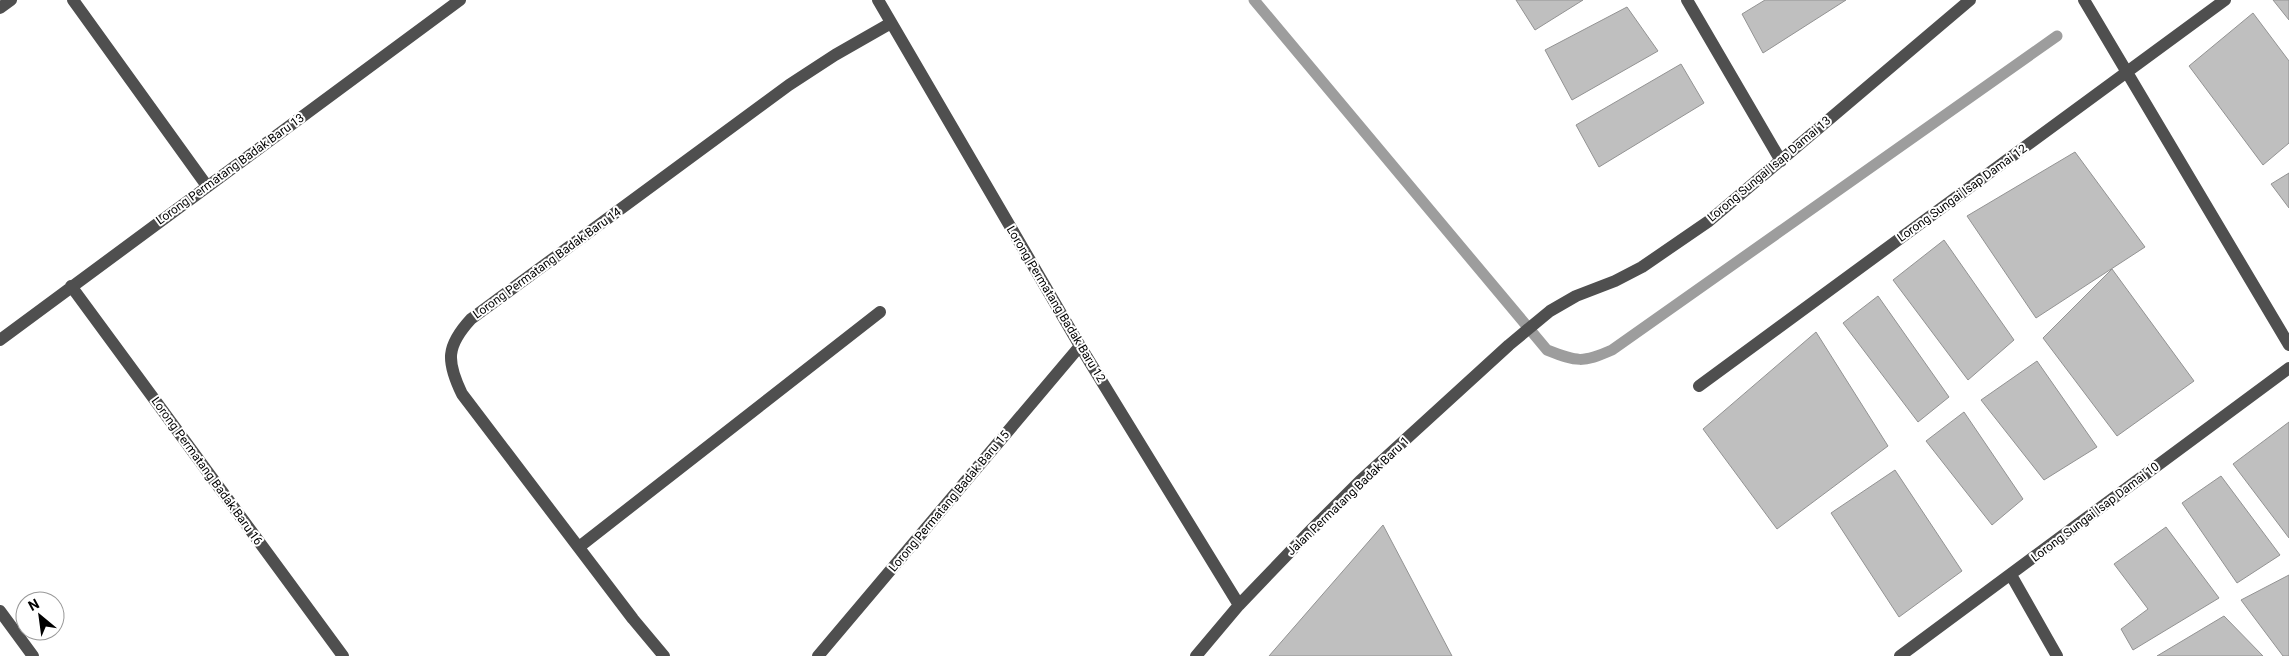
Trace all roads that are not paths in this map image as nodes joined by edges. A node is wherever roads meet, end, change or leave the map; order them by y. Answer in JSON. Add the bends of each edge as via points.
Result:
{"nodes":[{"id":1,"x":11,"y":0,"type":"edge"},
{"id":2,"x":73,"y":0,"type":"edge"},
{"id":3,"x":460,"y":0,"type":"edge"},
{"id":4,"x":878,"y":0,"type":"edge"},
{"id":5,"x":1687,"y":0,"type":"edge"},
{"id":6,"x":1970,"y":0,"type":"edge"},
{"id":7,"x":2084,"y":0,"type":"edge"},
{"id":8,"x":2225,"y":0,"type":"edge"},
{"id":9,"x":0,"y":8,"type":"edge"},
{"id":10,"x":891,"y":23,"type":"junction"},
{"id":11,"x":2127,"y":72,"type":"junction"},
{"id":12,"x":1781,"y":161,"type":"junction"},
{"id":13,"x":207,"y":186,"type":"junction"},
{"id":14,"x":71,"y":286,"type":"junction"},
{"id":15,"x":880,"y":312,"type":"dead end"},
{"id":16,"x":0,"y":340,"type":"edge"},
{"id":17,"x":1509,"y":345,"type":"joint"},
{"id":18,"x":2289,"y":345,"type":"edge"},
{"id":19,"x":1080,"y":346,"type":"junction"},
{"id":20,"x":2289,"y":368,"type":"edge"},
{"id":21,"x":1699,"y":386,"type":"dead end"},
{"id":22,"x":579,"y":548,"type":"junction"},
{"id":23,"x":2011,"y":575,"type":"junction"},
{"id":24,"x":1239,"y":605,"type":"junction"},
{"id":25,"x":0,"y":610,"type":"edge"},
{"id":26,"x":33,"y":656,"type":"edge"},
{"id":27,"x":343,"y":656,"type":"edge"},
{"id":28,"x":664,"y":656,"type":"edge"},
{"id":29,"x":818,"y":656,"type":"edge"},
{"id":30,"x":1196,"y":656,"type":"edge"},
{"id":31,"x":1900,"y":656,"type":"edge"},
{"id":32,"x":2057,"y":656,"type":"edge"}],
"edges":[{"from":1,"to":9,"type":"street"},
{"from":2,"to":13,"type":"street"},
{"from":3,"to":13,"type":"street","name":"Lorong Permatang Badak Baru 13"},
{"from":4,"to":10,"type":"street","name":"Lorong Permatang Badak Baru 12"},
{"from":5,"to":12,"type":"street"},
{"from":6,"to":12,"type":"street","name":"Lorong Sungai Isap Damai 13"},
{"from":7,"to":11,"type":"street"},
{"from":8,"to":11,"type":"street","name":"Lorong Sungai Isap Damai 12"},
{"from":10,"to":19,"type":"street","name":"Lorong Permatang Badak Baru 12"},
{"from":10,"to":22,"type":"street","name":"Lorong Permatang Badak Baru 14","via":[[789,85],[472,319],[457,334],[450,354],[453,374],[462,394]]},
{"from":11,"to":18,"type":"street"},
{"from":11,"to":21,"type":"street","name":"Lorong Sungai Isap Damai 12"},
{"from":12,"to":17,"type":"street","name":"Lorong Sungai Isap Damai 13","via":[[1709,220],[1642,267],[1550,311]]},
{"from":13,"to":14,"type":"street","name":"Lorong Permatang Badak Baru 13"},
{"from":14,"to":16,"type":"street","name":"Lorong Permatang Badak Baru 13"},
{"from":14,"to":27,"type":"street","name":"Lorong Permatang Badak Baru 16"},
{"from":15,"to":22,"type":"street"},
{"from":17,"to":24,"type":"street","name":"Jalan Permatang Badak Baru 1","via":[[1360,481]]},
{"from":19,"to":24,"type":"street","name":"Lorong Permatang Badak Baru 12"},
{"from":19,"to":29,"type":"street","name":"Lorong Permatang Badak Baru 15"},
{"from":20,"to":23,"type":"street","name":"Lorong Sungai Isap Damai 10"},
{"from":22,"to":28,"type":"street","name":"Lorong Permatang Badak Baru 14"},
{"from":23,"to":31,"type":"street","name":"Lorong Sungai Isap Damai 10"},
{"from":23,"to":32,"type":"street"},
{"from":24,"to":30,"type":"street","name":"Jalan Permatang Badak Baru 1"},
{"from":25,"to":26,"type":"street"}]}
